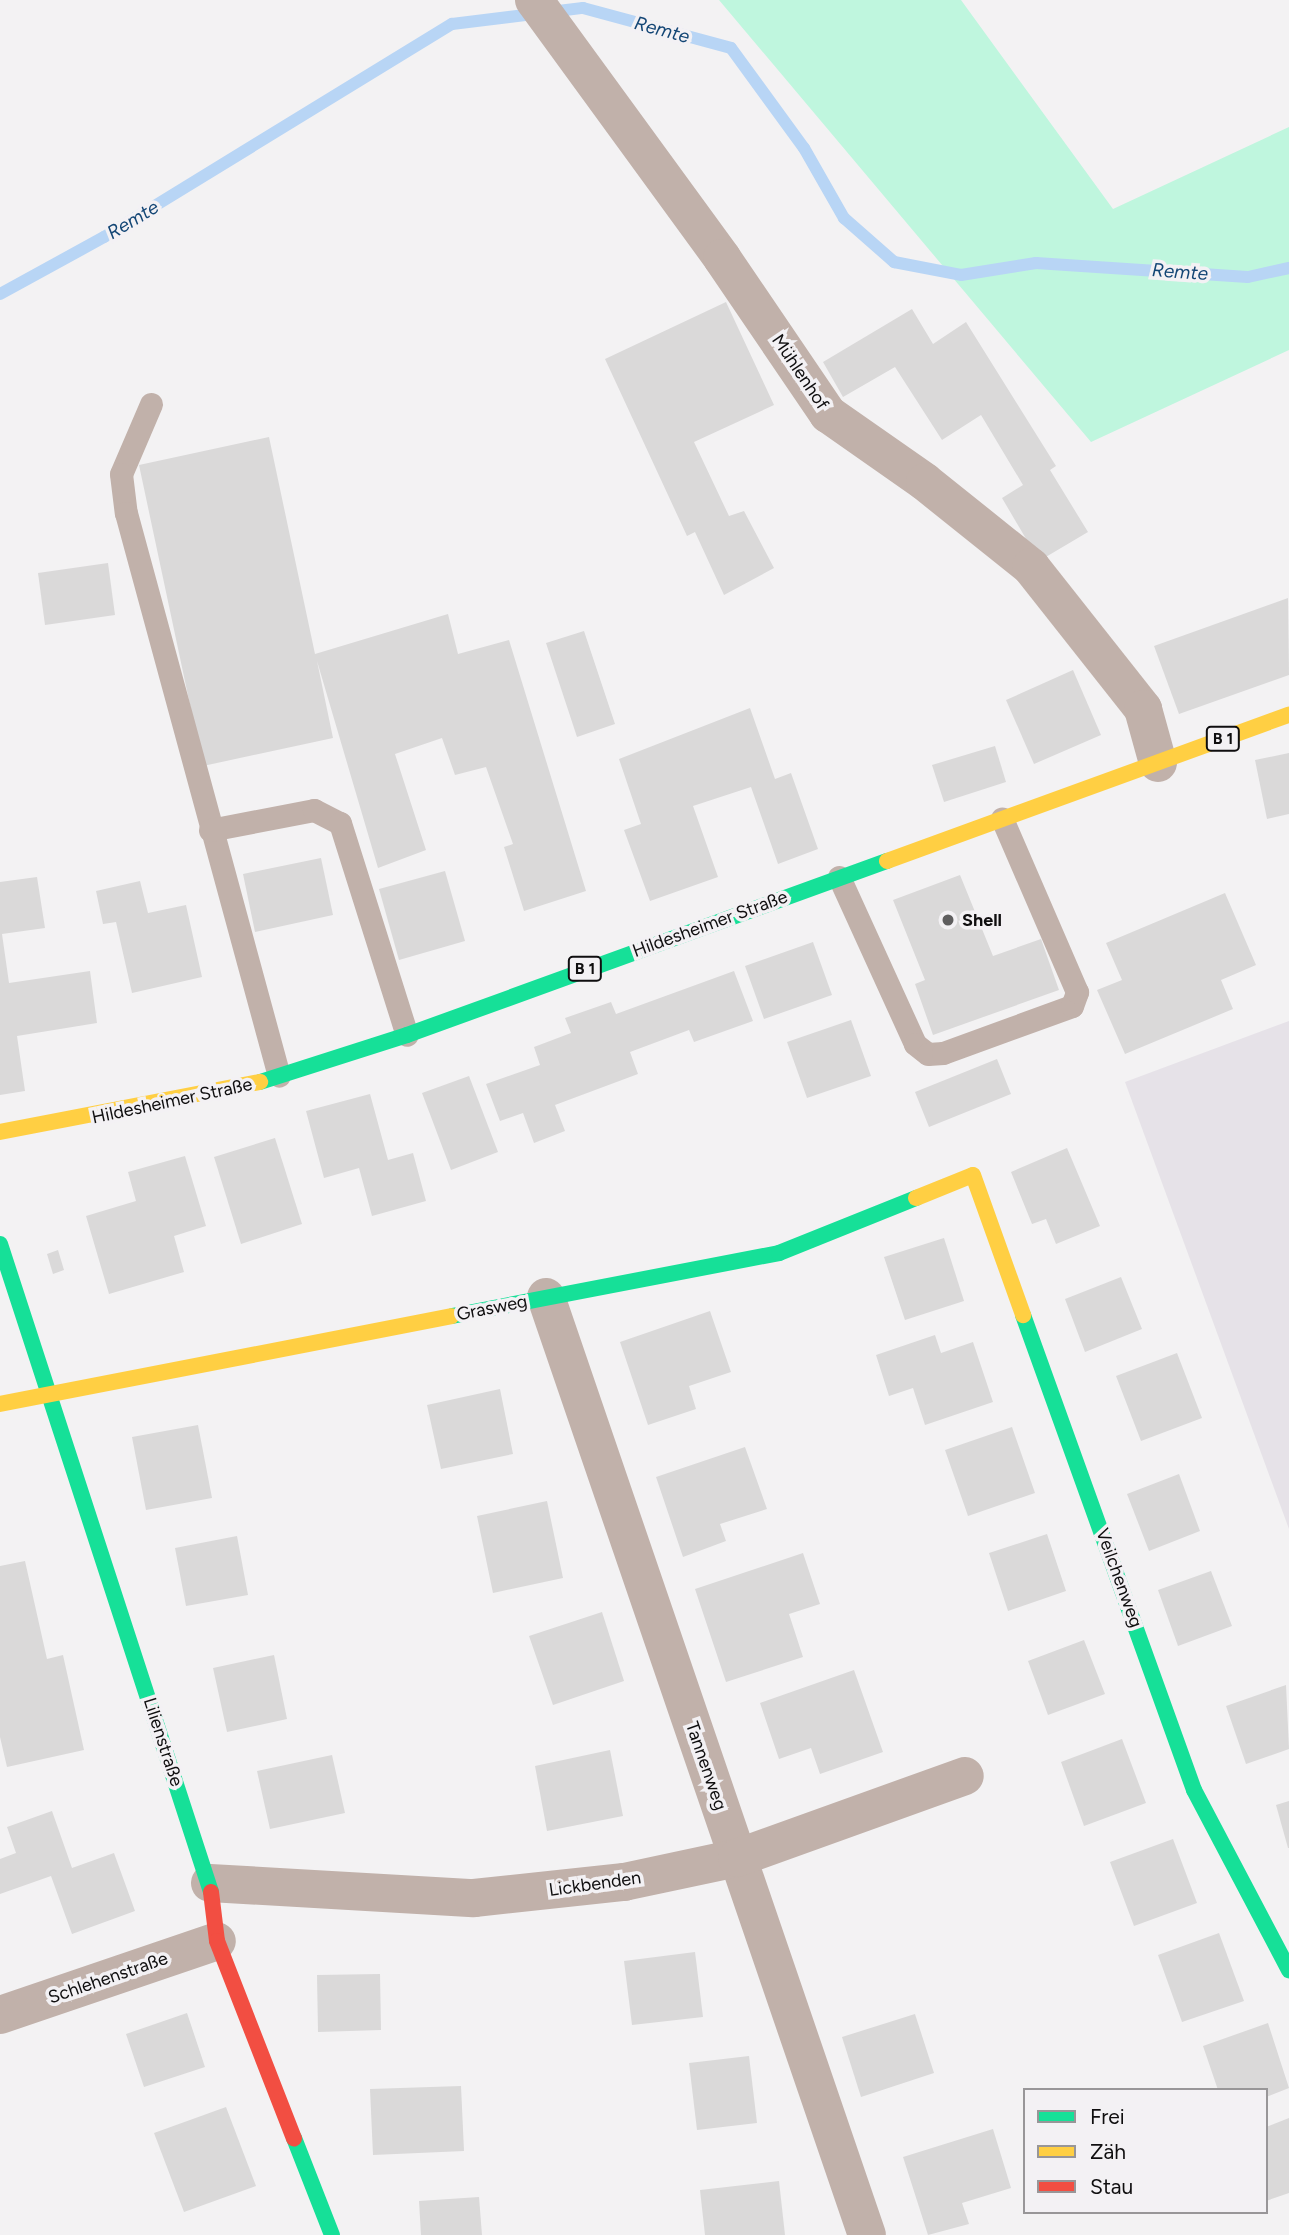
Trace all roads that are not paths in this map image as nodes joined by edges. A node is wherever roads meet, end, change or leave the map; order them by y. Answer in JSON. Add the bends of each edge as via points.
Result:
{"nodes":[{"id":1,"x":534,"y":0,"type":"edge"},
{"id":2,"x":151,"y":404,"type":"dead end"},
{"id":3,"x":1289,"y":715,"type":"edge"},
{"id":4,"x":1158,"y":763,"type":"junction"},
{"id":5,"x":1002,"y":819,"type":"junction"},
{"id":6,"x":210,"y":830,"type":"junction"},
{"id":7,"x":839,"y":877,"type":"junction"},
{"id":8,"x":407,"y":1035,"type":"junction"},
{"id":9,"x":279,"y":1076,"type":"junction"},
{"id":10,"x":0,"y":1132,"type":"edge"},
{"id":11,"x":973,"y":1175,"type":"joint"},
{"id":12,"x":0,"y":1244,"type":"edge"},
{"id":13,"x":546,"y":1297,"type":"junction"},
{"id":14,"x":47,"y":1393,"type":"junction"},
{"id":15,"x":0,"y":1404,"type":"edge"},
{"id":16,"x":965,"y":1776,"type":"dead end"},
{"id":17,"x":737,"y":1858,"type":"junction"},
{"id":18,"x":210,"y":1883,"type":"junction"},
{"id":19,"x":217,"y":1941,"type":"junction"},
{"id":20,"x":1289,"y":1970,"type":"edge"},
{"id":21,"x":0,"y":2015,"type":"edge"},
{"id":22,"x":332,"y":2235,"type":"edge"},
{"id":23,"x":867,"y":2235,"type":"edge"}],
"edges":[{"from":1,"to":4,"type":"street","name":"Mühlenhof","via":[[828,414],[925,482],[1031,567],[1143,709]]},
{"from":2,"to":6,"type":"lane","via":[[121,474],[126,513]]},
{"from":3,"to":4,"type":"street","name":"Hildesheimer Straße","number":"B 1"},
{"from":4,"to":5,"type":"street","name":"Hildesheimer Straße","number":"B 1"},
{"from":5,"to":7,"type":"street","name":"Hildesheimer Straße","number":"B 1"},
{"from":5,"to":7,"type":"lane","via":[[1077,992],[1072,1006],[943,1053],[928,1054],[915,1044]]},
{"from":6,"to":8,"type":"lane","via":[[314,810],[340,823]]},
{"from":6,"to":9,"type":"lane"},
{"from":7,"to":8,"type":"street","name":"Hildesheimer Straße","number":"B 1"},
{"from":8,"to":9,"type":"street","name":"Hildesheimer Straße","number":"B 1"},
{"from":9,"to":10,"type":"street","name":"Hildesheimer Straße","number":"B 1","via":[[87,1120]]},
{"from":11,"to":13,"type":"street","name":"Grasweg","via":[[779,1253]]},
{"from":11,"to":20,"type":"street","name":"Veilchenweg","via":[[1194,1790]]},
{"from":12,"to":14,"type":"street","name":"Lilienstraße"},
{"from":13,"to":14,"type":"street","name":"Grasweg"},
{"from":13,"to":17,"type":"street","name":"Tannenweg"},
{"from":14,"to":15,"type":"street","name":"Grasweg"},
{"from":14,"to":18,"type":"street","name":"Lilienstraße"},
{"from":16,"to":17,"type":"street","name":"Lickbenden"},
{"from":17,"to":18,"type":"street","name":"Lickbenden","via":[[625,1882],[474,1898]]},
{"from":17,"to":23,"type":"street","name":"Tannenweg"},
{"from":18,"to":19,"type":"street","name":"Lilienstraße"},
{"from":19,"to":21,"type":"street","name":"Schlehenstraße"},
{"from":19,"to":22,"type":"street","name":"Lilienstraße"}]}
